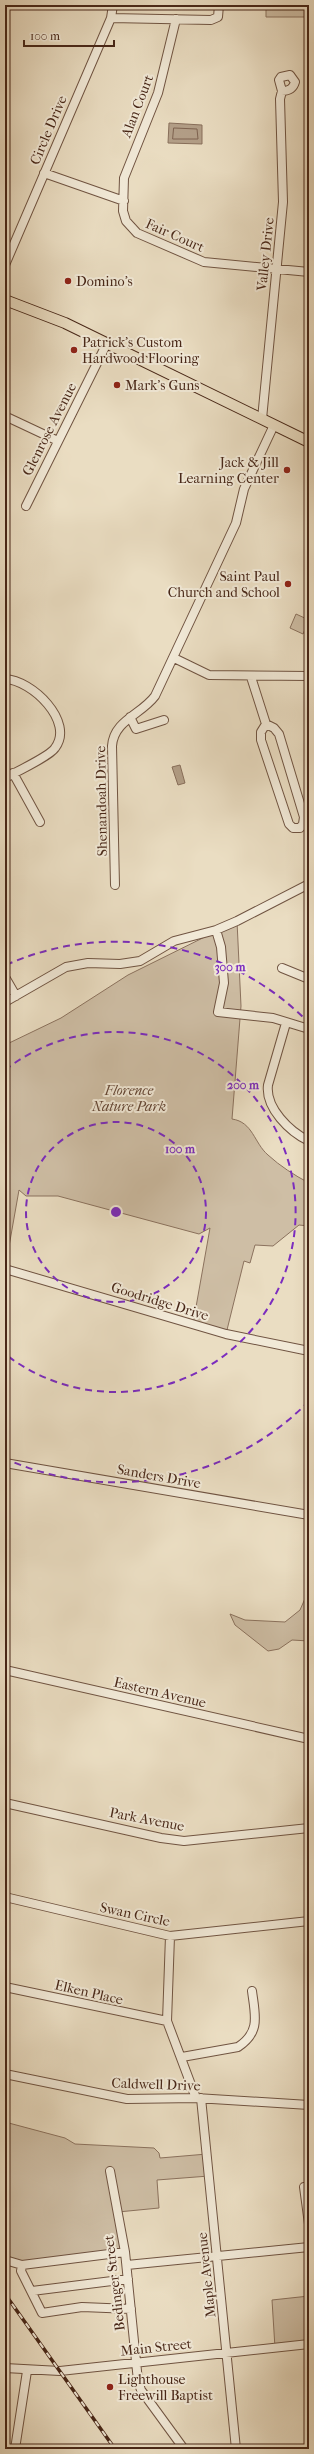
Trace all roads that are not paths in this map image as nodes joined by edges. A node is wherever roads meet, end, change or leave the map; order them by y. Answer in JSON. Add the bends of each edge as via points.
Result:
{"nodes":[{"id":1,"x":113,"y":5,"type":"edge"},
{"id":2,"x":219,"y":5,"type":"edge"},
{"id":3,"x":111,"y":18,"type":"junction"},
{"id":4,"x":176,"y":19,"type":"junction"},
{"id":5,"x":282,"y":91,"type":"dead end"},
{"id":6,"x":44,"y":173,"type":"junction"},
{"id":7,"x":124,"y":201,"type":"junction"},
{"id":8,"x":5,"y":265,"type":"edge"},
{"id":9,"x":276,"y":269,"type":"junction"},
{"id":10,"x":309,"y":272,"type":"edge"},
{"id":11,"x":5,"y":300,"type":"edge"},
{"id":12,"x":107,"y":343,"type":"junction"},
{"id":13,"x":9,"y":418,"type":"dead end"},
{"id":14,"x":262,"y":419,"type":"junction"},
{"id":15,"x":274,"y":425,"type":"junction"},
{"id":16,"x":58,"y":441,"type":"junction"},
{"id":17,"x":309,"y":442,"type":"edge"},
{"id":18,"x":26,"y":506,"type":"dead end"},
{"id":19,"x":174,"y":658,"type":"junction"},
{"id":20,"x":309,"y":676,"type":"edge"},
{"id":21,"x":251,"y":677,"type":"junction"},
{"id":22,"x":5,"y":679,"type":"edge"},
{"id":23,"x":130,"y":717,"type":"junction"},
{"id":24,"x":164,"y":720,"type":"dead end"},
{"id":25,"x":266,"y":724,"type":"junction"},
{"id":26,"x":13,"y":773,"type":"junction"},
{"id":27,"x":5,"y":778,"type":"edge"},
{"id":28,"x":40,"y":822,"type":"dead end"},
{"id":29,"x":309,"y":884,"type":"edge"},
{"id":30,"x":115,"y":885,"type":"dead end"},
{"id":31,"x":216,"y":930,"type":"junction"},
{"id":32,"x":282,"y":968,"type":"dead end"},
{"id":33,"x":5,"y":977,"type":"edge"},
{"id":34,"x":309,"y":979,"type":"edge"},
{"id":35,"x":16,"y":996,"type":"junction"},
{"id":36,"x":5,"y":1002,"type":"edge"},
{"id":37,"x":286,"y":1023,"type":"junction"},
{"id":38,"x":309,"y":1029,"type":"edge"},
{"id":39,"x":309,"y":1140,"type":"edge"},
{"id":40,"x":5,"y":1269,"type":"edge"},
{"id":41,"x":309,"y":1351,"type":"edge"},
{"id":42,"x":5,"y":1463,"type":"edge"},
{"id":43,"x":309,"y":1515,"type":"edge"},
{"id":44,"x":5,"y":1670,"type":"edge"},
{"id":45,"x":309,"y":1739,"type":"edge"},
{"id":46,"x":5,"y":1803,"type":"edge"},
{"id":47,"x":309,"y":1828,"type":"edge"},
{"id":48,"x":5,"y":1897,"type":"edge"},
{"id":49,"x":309,"y":1921,"type":"edge"},
{"id":50,"x":170,"y":1936,"type":"junction"},
{"id":51,"x":5,"y":1987,"type":"edge"},
{"id":52,"x":252,"y":1991,"type":"dead end"},
{"id":53,"x":167,"y":2021,"type":"junction"},
{"id":54,"x":182,"y":2057,"type":"junction"},
{"id":55,"x":5,"y":2074,"type":"edge"},
{"id":56,"x":199,"y":2098,"type":"junction"},
{"id":57,"x":309,"y":2105,"type":"edge"},
{"id":58,"x":110,"y":2171,"type":"dead end"},
{"id":59,"x":304,"y":2187,"type":"dead end"},
{"id":60,"x":309,"y":2224,"type":"edge"},
{"id":61,"x":309,"y":2247,"type":"edge"},
{"id":62,"x":125,"y":2252,"type":"junction"},
{"id":63,"x":217,"y":2256,"type":"junction"},
{"id":64,"x":5,"y":2260,"type":"edge"},
{"id":65,"x":22,"y":2264,"type":"junction"},
{"id":66,"x":127,"y":2265,"type":"junction"},
{"id":67,"x":128,"y":2279,"type":"junction"},
{"id":68,"x":32,"y":2291,"type":"junction"},
{"id":69,"x":131,"y":2308,"type":"junction"},
{"id":70,"x":309,"y":2344,"type":"edge"},
{"id":71,"x":227,"y":2353,"type":"junction"},
{"id":72,"x":136,"y":2362,"type":"junction"},
{"id":73,"x":5,"y":2368,"type":"edge"},
{"id":74,"x":27,"y":2371,"type":"junction"},
{"id":75,"x":16,"y":2449,"type":"edge"},
{"id":76,"x":184,"y":2449,"type":"edge"},
{"id":77,"x":236,"y":2449,"type":"edge"}],
"edges":[{"from":1,"to":3,"type":"street","name":"Circle Drive"},
{"from":2,"to":4,"type":"street","via":[[220,13],[215,19]]},
{"from":3,"to":4,"type":"street"},
{"from":3,"to":6,"type":"street","name":"Circle Drive"},
{"from":4,"to":7,"type":"street","name":"Alan Court","via":[[158,93],[126,171]]},
{"from":5,"to":9,"type":"street","name":"Valley Drive","via":[[280,99],[283,202]]},
{"from":6,"to":7,"type":"street"},
{"from":6,"to":8,"type":"street","name":"Circle Drive"},
{"from":7,"to":9,"type":"street","name":"Fair Court","via":[[126,221],[142,236],[204,262]]},
{"from":9,"to":10,"type":"street","name":"Fair Court"},
{"from":9,"to":14,"type":"street","name":"Valley Drive"},
{"from":11,"to":12,"type":"main road","via":[[65,323]]},
{"from":12,"to":14,"type":"main road"},
{"from":12,"to":16,"type":"street","name":"Glenrose Avenue"},
{"from":13,"to":16,"type":"street"},
{"from":14,"to":15,"type":"main road"},
{"from":15,"to":17,"type":"main road"},
{"from":15,"to":19,"type":"street","name":"Shenandoah Drive","via":[[244,490],[236,524]]},
{"from":16,"to":18,"type":"street","name":"Glenrose Avenue"},
{"from":19,"to":21,"type":"street","via":[[209,675]]},
{"from":19,"to":23,"type":"street","name":"Shenandoah Drive","via":[[148,705]]},
{"from":20,"to":21,"type":"street"},
{"from":21,"to":25,"type":"street"},
{"from":22,"to":26,"type":"street","via":[[20,682],[43,697],[55,715],[59,738],[54,750]]},
{"from":23,"to":24,"type":"street","via":[[136,729]]},
{"from":23,"to":30,"type":"street","name":"Shenandoah Drive","via":[[115,731],[112,739]]},
{"from":25,"to":25,"type":"street","via":[[261,732],[266,754],[289,824],[293,828],[300,828],[304,817],[279,734]]},
{"from":26,"to":27,"type":"street"},
{"from":26,"to":28,"type":"street"},
{"from":29,"to":31,"type":"street"},
{"from":31,"to":35,"type":"street","via":[[174,941],[152,955],[132,963],[88,963],[66,968]]},
{"from":31,"to":37,"type":"street","via":[[221,947],[224,984],[218,1012],[273,1018]]},
{"from":32,"to":34,"type":"street"},
{"from":33,"to":35,"type":"street"},
{"from":35,"to":36,"type":"street"},
{"from":37,"to":38,"type":"street"},
{"from":37,"to":39,"type":"street","via":[[268,1093],[271,1104],[284,1122]]},
{"from":40,"to":41,"type":"street","name":"Goodridge Drive","via":[[232,1336]]},
{"from":42,"to":43,"type":"street","name":"Sanders Drive"},
{"from":44,"to":45,"type":"street","name":"Eastern Avenue"},
{"from":46,"to":47,"type":"street","name":"Park Avenue","via":[[184,1841]]},
{"from":48,"to":50,"type":"street","name":"Swan Circle"},
{"from":49,"to":50,"type":"street","name":"Swan Circle"},
{"from":50,"to":53,"type":"street","name":"Maple Avenue"},
{"from":51,"to":53,"type":"street","name":"Elken Place"},
{"from":52,"to":54,"type":"street","via":[[255,2025],[246,2042],[238,2047]]},
{"from":53,"to":54,"type":"street","name":"Maple Avenue"},
{"from":54,"to":56,"type":"street","name":"Maple Avenue"},
{"from":55,"to":56,"type":"street","name":"Caldwell Drive","via":[[127,2099]]},
{"from":56,"to":57,"type":"street","name":"Caldwell Drive"},
{"from":56,"to":63,"type":"street","name":"Maple Avenue"},
{"from":58,"to":62,"type":"street","name":"Bedinger Street"},
{"from":59,"to":60,"type":"street"},
{"from":61,"to":63,"type":"street"},
{"from":62,"to":65,"type":"street"},
{"from":62,"to":66,"type":"street","name":"Bedinger Street"},
{"from":63,"to":66,"type":"street"},
{"from":63,"to":71,"type":"street","name":"Maple Avenue"},
{"from":64,"to":65,"type":"street"},
{"from":65,"to":68,"type":"street","via":[[21,2272]]},
{"from":66,"to":67,"type":"street","name":"Bedinger Street"},
{"from":67,"to":68,"type":"street"},
{"from":67,"to":69,"type":"street","name":"Bedinger Street"},
{"from":68,"to":69,"type":"street","via":[[42,2313],[82,2308]]},
{"from":69,"to":72,"type":"street","name":"Bedinger Street"},
{"from":70,"to":71,"type":"street","name":"Main Street"},
{"from":71,"to":72,"type":"street","name":"Main Street"},
{"from":71,"to":77,"type":"street","name":"Maple Avenue"},
{"from":72,"to":74,"type":"street","name":"Main Street","via":[[60,2371]]},
{"from":72,"to":76,"type":"street","name":"Bedinger Street","via":[[141,2390]]},
{"from":73,"to":74,"type":"street","name":"Main Street"},
{"from":74,"to":75,"type":"street"}]}
